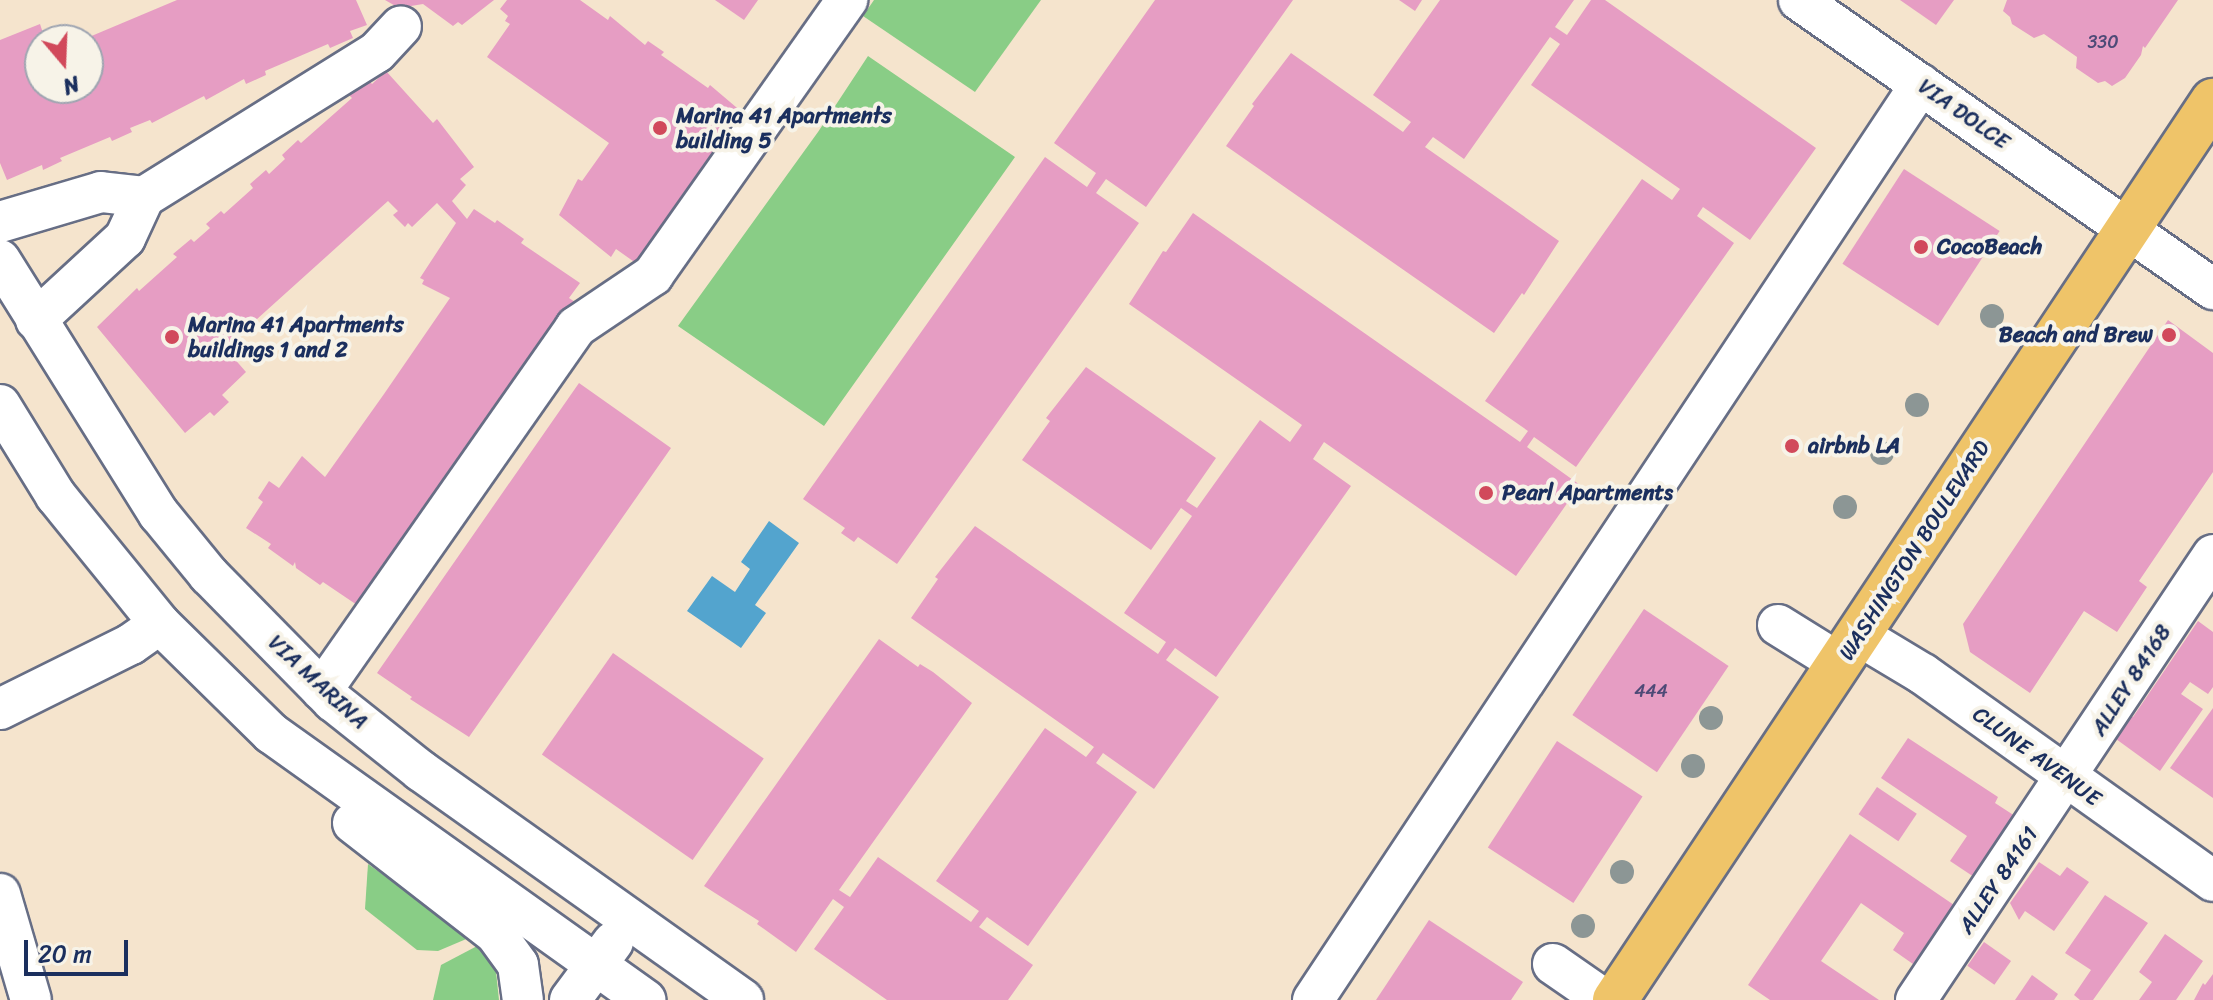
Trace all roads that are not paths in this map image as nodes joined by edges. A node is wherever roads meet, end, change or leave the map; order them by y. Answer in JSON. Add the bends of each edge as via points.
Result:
{"nodes":[{"id":1,"x":847,"y":0,"type":"edge"},
{"id":2,"x":1799,"y":0,"type":"edge"},
{"id":3,"x":401,"y":26,"type":"dead end"},
{"id":4,"x":1921,"y":84,"type":"junction"},
{"id":5,"x":2213,"y":101,"type":"edge"},
{"id":6,"x":144,"y":197,"type":"junction"},
{"id":7,"x":0,"y":222,"type":"edge"},
{"id":8,"x":2129,"y":229,"type":"junction"},
{"id":9,"x":0,"y":260,"type":"edge"},
{"id":10,"x":2213,"y":289,"type":"edge"},
{"id":11,"x":36,"y":320,"type":"junction"},
{"id":12,"x":0,"y":405,"type":"edge"},
{"id":13,"x":2207,"y":576,"type":"edge"},
{"id":14,"x":160,"y":624,"type":"junction"},
{"id":15,"x":1778,"y":625,"type":"dead end"},
{"id":16,"x":1849,"y":649,"type":"junction"},
{"id":17,"x":322,"y":690,"type":"junction"},
{"id":18,"x":0,"y":709,"type":"edge"},
{"id":19,"x":271,"y":733,"type":"junction"},
{"id":20,"x":2067,"y":779,"type":"junction"},
{"id":21,"x":2213,"y":881,"type":"edge"},
{"id":22,"x":0,"y":894,"type":"edge"},
{"id":23,"x":642,"y":926,"type":"junction"},
{"id":24,"x":1553,"y":964,"type":"dead end"},
{"id":25,"x":619,"y":987,"type":"edge"},
{"id":26,"x":1934,"y":994,"type":"edge"},
{"id":27,"x":31,"y":1000,"type":"edge"},
{"id":28,"x":523,"y":1000,"type":"edge"},
{"id":29,"x":570,"y":1000,"type":"edge"},
{"id":30,"x":743,"y":1000,"type":"edge"},
{"id":31,"x":1313,"y":1000,"type":"edge"},
{"id":32,"x":1605,"y":1000,"type":"edge"},
{"id":33,"x":1615,"y":1000,"type":"edge"}],
"edges":[{"from":1,"to":17,"type":"street","via":[[653,275],[576,327]]},
{"from":2,"to":4,"type":"street","name":"VIA DOLCE"},
{"from":3,"to":6,"type":"street","via":[[377,52]]},
{"from":4,"to":8,"type":"street","name":"VIA DOLCE"},
{"from":4,"to":31,"type":"street","via":[[1545,631]]},
{"from":5,"to":8,"type":"main road","name":"WASHINGTON BOULEVARD"},
{"from":6,"to":7,"type":"street","via":[[101,192]]},
{"from":6,"to":11,"type":"street","via":[[125,238]]},
{"from":8,"to":10,"type":"street","name":"VIA DOLCE"},
{"from":8,"to":16,"type":"main road","name":"WASHINGTON BOULEVARD"},
{"from":9,"to":11,"type":"street","name":"VIA MARINA"},
{"from":11,"to":17,"type":"street","name":"VIA MARINA","via":[[159,514],[209,575]]},
{"from":12,"to":14,"type":"street","via":[[56,496]]},
{"from":13,"to":20,"type":"street","name":"ALLEY 84168"},
{"from":14,"to":18,"type":"street","via":[[131,644]]},
{"from":14,"to":19,"type":"street"},
{"from":15,"to":16,"type":"street","name":"CLUNE AVENUE"},
{"from":16,"to":20,"type":"street","name":"CLUNE AVENUE","via":[[1923,674]]},
{"from":16,"to":33,"type":"main road","name":"WASHINGTON BOULEVARD"},
{"from":17,"to":23,"type":"street","name":"VIA MARINA","via":[[421,771]]},
{"from":19,"to":25,"type":"street"},
{"from":19,"to":28,"type":"street","via":[[299,781],[495,933],[518,965]]},
{"from":20,"to":21,"type":"street","name":"CLUNE AVENUE"},
{"from":20,"to":26,"type":"street","name":"ALLEY 84161"},
{"from":22,"to":27,"type":"street"},
{"from":23,"to":25,"type":"street"},
{"from":23,"to":30,"type":"street","name":"VIA MARINA"},
{"from":24,"to":32,"type":"street"},
{"from":25,"to":29,"type":"street"}]}
